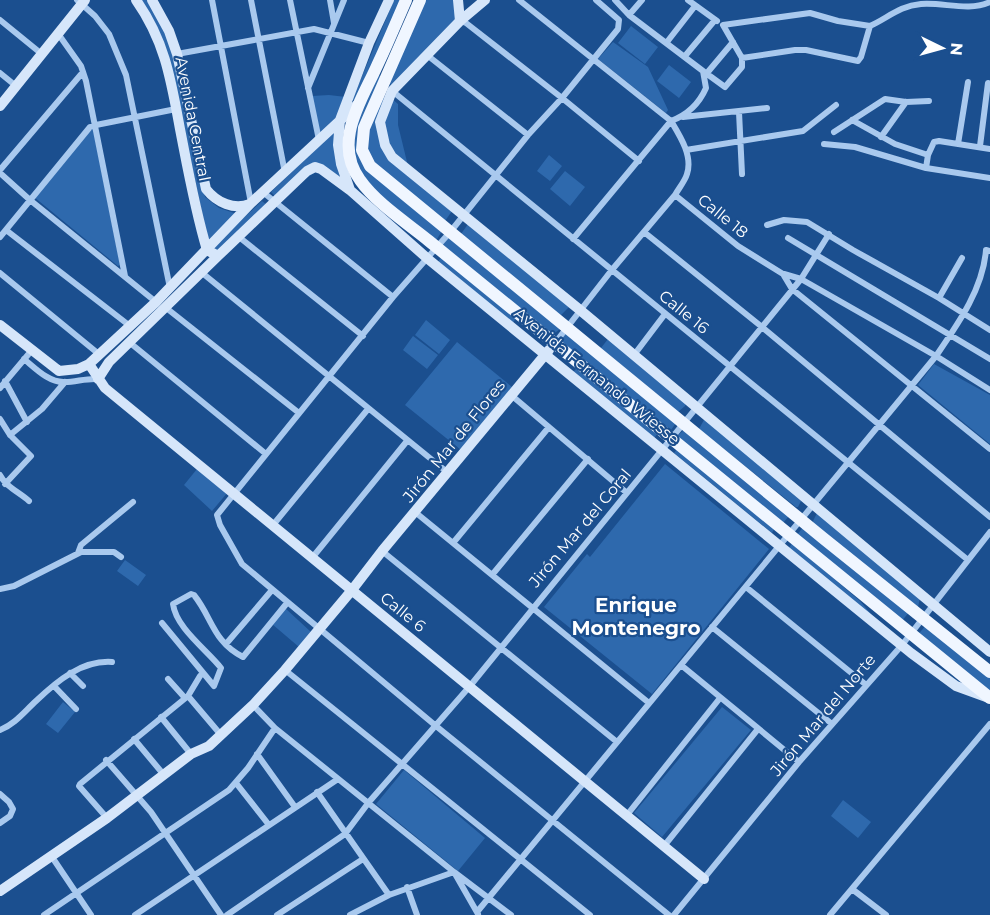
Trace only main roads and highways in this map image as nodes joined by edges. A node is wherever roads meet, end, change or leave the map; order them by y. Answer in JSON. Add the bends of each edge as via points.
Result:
{"nodes":[{"id":1,"x":136,"y":0,"type":"edge"},
{"id":2,"x":152,"y":0,"type":"edge"},
{"id":3,"x":389,"y":0,"type":"edge"},
{"id":4,"x":406,"y":0,"type":"edge"},
{"id":5,"x":420,"y":0,"type":"edge"},
{"id":6,"x":458,"y":0,"type":"edge"},
{"id":7,"x":485,"y":0,"type":"edge"},
{"id":8,"x":82,"y":1,"type":"edge"},
{"id":9,"x":460,"y":21,"type":"junction"},
{"id":10,"x":377,"y":67,"type":"junction"},
{"id":11,"x":388,"y":83,"type":"junction"},
{"id":12,"x":360,"y":102,"type":"junction"},
{"id":13,"x":0,"y":106,"type":"edge"},
{"id":14,"x":340,"y":120,"type":"junction"},
{"id":15,"x":351,"y":191,"type":"junction"},
{"id":16,"x":251,"y":203,"type":"junction"},
{"id":17,"x":207,"y":250,"type":"junction"},
{"id":18,"x":219,"y":256,"type":"junction"},
{"id":19,"x":160,"y":305,"type":"junction"},
{"id":20,"x":0,"y":325,"type":"edge"},
{"id":21,"x":555,"y":343,"type":"junction"},
{"id":22,"x":545,"y":355,"type":"junction"},
{"id":23,"x":89,"y":364,"type":"junction"},
{"id":24,"x":98,"y":379,"type":"junction"},
{"id":25,"x":783,"y":540,"type":"junction"},
{"id":26,"x":352,"y":590,"type":"junction"},
{"id":27,"x":990,"y":652,"type":"edge"},
{"id":28,"x":990,"y":672,"type":"edge"},
{"id":29,"x":990,"y":698,"type":"edge"},
{"id":30,"x":704,"y":879,"type":"road end"},
{"id":31,"x":0,"y":891,"type":"edge"}],
"edges":[{"from":1,"to":17,"type":"main road","name":"Avenida Central","via":[[162,46]]},
{"from":2,"to":16,"type":"main road","name":"Avenida Central","via":[[177,54],[206,189],[213,198],[233,206]]},
{"from":3,"to":14,"type":"main road","name":"Avenida Fernando Wiesse"},
{"from":4,"to":10,"type":"main road","name":"Avenida Fernando Wiesse"},
{"from":5,"to":11,"type":"main road","name":"Avenida Fernando Wiesse"},
{"from":6,"to":9,"type":"main road"},
{"from":7,"to":9,"type":"main road","name":"Avenida Fernando Wiesse"},
{"from":8,"to":13,"type":"main road"},
{"from":9,"to":11,"type":"main road","name":"Avenida Fernando Wiesse","via":[[427,55]]},
{"from":10,"to":11,"type":"main road"},
{"from":10,"to":12,"type":"main road","name":"Avenida Fernando Wiesse"},
{"from":11,"to":27,"type":"main road","name":"Avenida Fernando Wiesse","via":[[380,122],[384,145],[392,157]]},
{"from":11,"to":28,"type":"main road","name":"Avenida Fernando Wiesse","via":[[364,128],[362,145],[374,170]]},
{"from":12,"to":14,"type":"main road"},
{"from":12,"to":21,"type":"main road","name":"Avenida Fernando Wiesse","via":[[348,148],[358,177],[374,195]]},
{"from":14,"to":15,"type":"main road","name":"Avenida Fernando Wiesse","via":[[341,164]]},
{"from":14,"to":16,"type":"main road"},
{"from":15,"to":18,"type":"main road","via":[[321,169],[307,171]]},
{"from":15,"to":22,"type":"main road","name":"Avenida Fernando Wiesse"},
{"from":16,"to":17,"type":"main road"},
{"from":17,"to":18,"type":"main road"},
{"from":17,"to":19,"type":"main road","via":[[170,288]]},
{"from":18,"to":19,"type":"main road"},
{"from":19,"to":23,"type":"main road","via":[[130,326]]},
{"from":19,"to":24,"type":"main road"},
{"from":20,"to":23,"type":"main road","via":[[59,371]]},
{"from":21,"to":22,"type":"main road","name":"Jirón Mar de Flores"},
{"from":21,"to":25,"type":"main road","name":"Avenida Fernando Wiesse","via":[[671,439]]},
{"from":22,"to":25,"type":"main road","name":"Avenida Fernando Wiesse"},
{"from":22,"to":26,"type":"main road","name":"Jirón Mar de Flores"},
{"from":23,"to":24,"type":"main road","name":"Calle 6"},
{"from":24,"to":26,"type":"main road","name":"Calle 6"},
{"from":25,"to":29,"type":"main road","name":"Avenida Fernando Wiesse"},
{"from":25,"to":29,"type":"main road","name":"Avenida Fernando Wiesse","via":[[902,645],[956,686]]},
{"from":26,"to":30,"type":"main road","name":"Calle 6"},
{"from":26,"to":31,"type":"main road","name":"Jirón Mar de Flores","via":[[253,705],[209,746],[191,754],[107,818]]}]}
